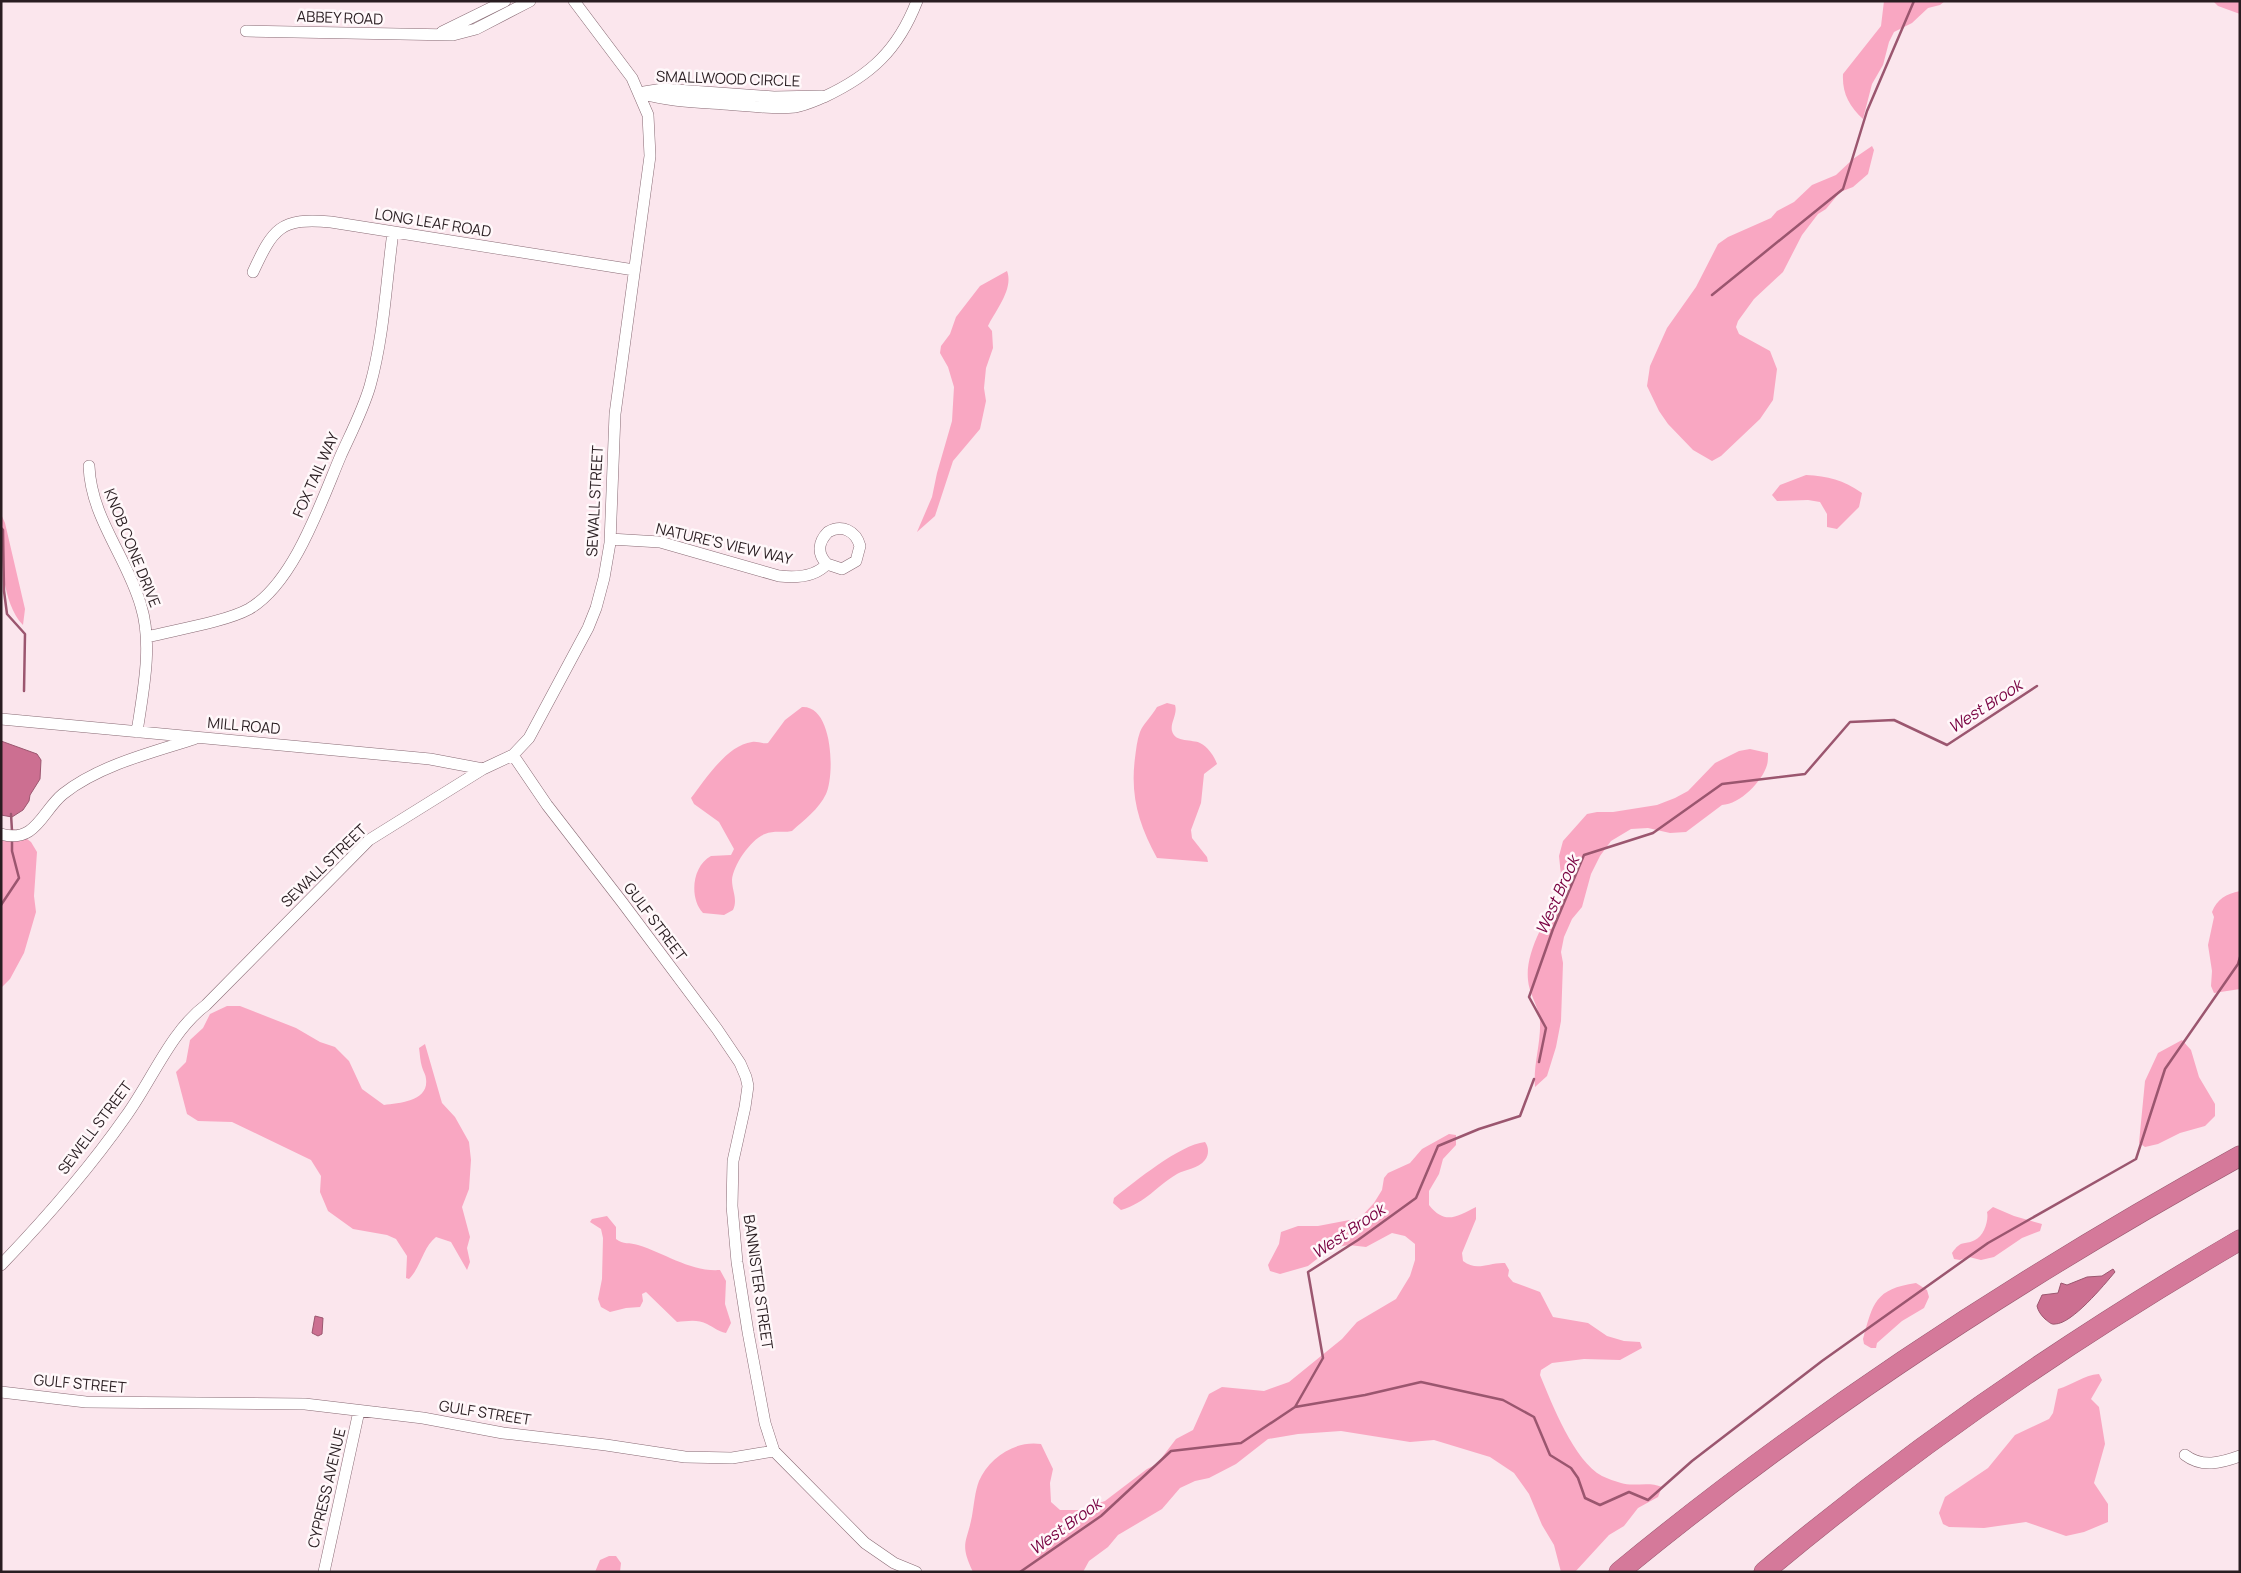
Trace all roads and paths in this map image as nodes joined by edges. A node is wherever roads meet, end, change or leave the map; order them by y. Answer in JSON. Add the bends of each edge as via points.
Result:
{"nodes":[{"id":1,"x":506,"y":1,"type":"edge"},
{"id":2,"x":530,"y":1,"type":"edge"},
{"id":3,"x":574,"y":1,"type":"edge"},
{"id":4,"x":917,"y":1,"type":"edge"},
{"id":5,"x":246,"y":31,"type":"dead end"},
{"id":6,"x":433,"y":35,"type":"junction"},
{"id":7,"x":640,"y":93,"type":"junction"},
{"id":8,"x":393,"y":232,"type":"junction"},
{"id":9,"x":634,"y":270,"type":"junction"},
{"id":10,"x":253,"y":272,"type":"dead end"},
{"id":11,"x":89,"y":466,"type":"dead end"},
{"id":12,"x":610,"y":539,"type":"junction"},
{"id":13,"x":827,"y":564,"type":"dead end"},
{"id":14,"x":147,"y":638,"type":"junction"},
{"id":15,"x":1,"y":719,"type":"edge"},
{"id":16,"x":138,"y":732,"type":"junction"},
{"id":17,"x":202,"y":737,"type":"junction"},
{"id":18,"x":513,"y":755,"type":"junction"},
{"id":19,"x":483,"y":768,"type":"junction"},
{"id":20,"x":8,"y":836,"type":"edge"},
{"id":21,"x":206,"y":1005,"type":"joint"},
{"id":22,"x":742,"y":1116,"type":"joint"},
{"id":23,"x":2240,"y":1156,"type":"edge"},
{"id":24,"x":2240,"y":1240,"type":"edge"},
{"id":25,"x":1,"y":1265,"type":"edge"},
{"id":26,"x":1,"y":1392,"type":"edge"},
{"id":27,"x":359,"y":1411,"type":"junction"},
{"id":28,"x":774,"y":1451,"type":"junction"},
{"id":29,"x":2185,"y":1455,"type":"dead end"},
{"id":30,"x":2240,"y":1456,"type":"edge"},
{"id":31,"x":324,"y":1572,"type":"edge"},
{"id":32,"x":916,"y":1572,"type":"edge"},
{"id":33,"x":1619,"y":1572,"type":"edge"},
{"id":34,"x":1764,"y":1572,"type":"edge"}],
"edges":[{"from":1,"to":6,"type":"street","name":"ABBEY ROAD"},
{"from":2,"to":6,"type":"street","name":"ABBEY ROAD","via":[[469,32]]},
{"from":3,"to":7,"type":"street","name":"SEWALL STREET","via":[[616,55]]},
{"from":4,"to":7,"type":"street","name":"SMALLWOOD CIRCLE","via":[[903,32],[883,58],[857,80],[824,97],[663,89]]},
{"from":5,"to":6,"type":"street","name":"ABBEY ROAD"},
{"from":7,"to":9,"type":"street","name":"SEWALL STREET","via":[[648,115],[650,156]]},
{"from":8,"to":9,"type":"street","name":"LONG LEAF ROAD"},
{"from":8,"to":10,"type":"street","name":"LONG LEAF ROAD","via":[[312,220],[294,223],[271,237]]},
{"from":8,"to":14,"type":"street","name":"FOX TAIL WAY","via":[[370,387],[290,566],[265,596],[248,610]]},
{"from":9,"to":12,"type":"street","name":"SEWALL STREET","via":[[613,436]]},
{"from":11,"to":14,"type":"street","name":"KNOB CONE DRIVE","via":[[97,510],[132,580],[143,612]]},
{"from":12,"to":13,"type":"street","name":"NATURE'S VIEW WAY","via":[[660,542],[779,576],[807,575],[820,571]]},
{"from":12,"to":18,"type":"street","name":"SEWALL STREET","via":[[604,578],[588,628],[528,738]]},
{"from":14,"to":16,"type":"street","name":"KNOB CONE DRIVE"},
{"from":15,"to":16,"type":"street","name":"MILL ROAD"},
{"from":16,"to":17,"type":"street","name":"MILL ROAD"},
{"from":17,"to":19,"type":"street","name":"MILL ROAD","via":[[430,759]]},
{"from":17,"to":20,"type":"street","via":[[147,754],[88,778],[62,794],[26,834]]},
{"from":18,"to":19,"type":"street","name":"SEWALL STREET"},
{"from":18,"to":22,"type":"street","name":"GULF STREET","via":[[740,1063],[748,1086]]},
{"from":19,"to":21,"type":"street","name":"SEWALL STREET","via":[[369,840]]},
{"from":21,"to":25,"type":"street","name":"SEWELL STREET","via":[[178,1034],[126,1116],[62,1198]]},
{"from":22,"to":28,"type":"street","name":"BANNISTER STREET","via":[[732,1176],[737,1262],[762,1409]]},
{"from":23,"to":33,"type":"highway","via":[[2060,1260],[1902,1361],[1763,1458]]},
{"from":24,"to":34,"type":"highway","via":[[2093,1328],[1992,1397],[1898,1465]]},
{"from":26,"to":27,"type":"street","name":"GULF STREET","via":[[86,1402],[305,1404]]},
{"from":27,"to":28,"type":"street","name":"GULF STREET","via":[[685,1457],[732,1458]]},
{"from":27,"to":31,"type":"street","name":"CYPRESS AVENUE"},
{"from":28,"to":32,"type":"street","via":[[865,1543],[894,1563]]},
{"from":29,"to":30,"type":"street","via":[[2204,1464]]}]}
